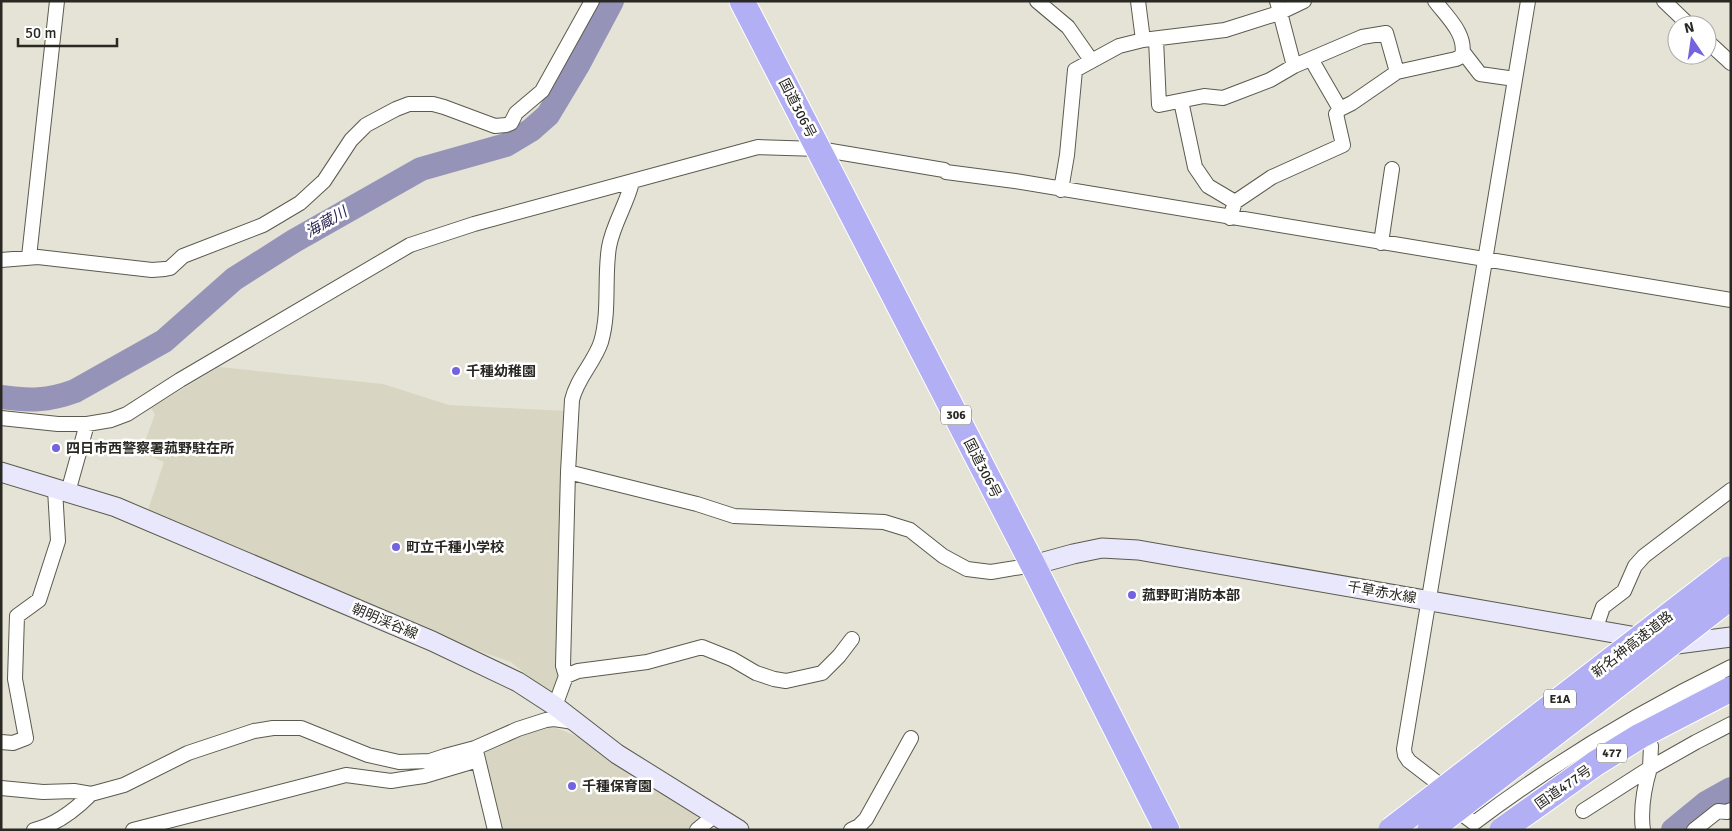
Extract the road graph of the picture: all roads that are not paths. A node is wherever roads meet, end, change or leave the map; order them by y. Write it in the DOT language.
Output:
graph roads {
  1 [pos="57,1"];
  2 [pos="592,1"];
  3 [pos="742,1"];
  4 [pos="1038,1"];
  5 [pos="1138,1"];
  6 [pos="1304,1"];
  7 [pos="1434,1"];
  8 [pos="1528,1"];
  9 [pos="1664,1"];
  10 [pos="1278,7"];
  11 [pos="1679,15"];
  12 [pos="1150,40"];
  13 [pos="1717,50"];
  14 [pos="1463,52"];
  15 [pos="1311,59"];
  16 [pos="1091,60"];
  17 [pos="1731,63"];
  18 [pos="1294,66"];
  19 [pos="1397,72"];
  20 [pos="1515,79"];
  21 [pos="1180,101"];
  22 [pos="1340,109"];
  23 [pos="819,149"];
  24 [pos="1392,169"];
  25 [pos="632,182"];
  26 [pos="1061,190"];
  27 [pos="1235,202"];
  28 [pos="1230,218"];
  29 [pos="1381,243"];
  30 [pos="29,257"];
  31 [pos="1486,259"];
  32 [pos="1,260"];
  33 [pos="1731,300"];
  34 [pos="1,418"];
  35 [pos="87,424"];
  36 [pos="1,472"];
  37 [pos="568,472"];
  38 [pos="61,490"];
  39 [pos="1731,490"];
  40 [pos="1033,565"];
  41 [pos="1730,568"];
  42 [pos="1731,597"];
  43 [pos="1429,600"];
  44 [pos="1595,630"];
  45 [pos="1731,637"];
  46 [pos="852,639"];
  47 [pos="1731,667"];
  48 [pos="566,676"];
  49 [pos="1731,689"];
  50 [pos="555,706"];
  51 [pos="1633,718"];
  52 [pos="578,723"];
  53 [pos="1731,724"];
  54 [pos="911,738"];
  55 [pos="1,742"];
  56 [pos="476,754"];
  57 [pos="1650,768"];
  58 [pos="1,788"];
  59 [pos="91,794"];
  60 [pos="1731,810"];
  61 [pos="1584,811"];
  62 [pos="715,815"];
  63 [pos="34,830"];
  64 [pos="133,830"];
  65 [pos="496,830"];
  66 [pos="698,830"];
  67 [pos="739,830"];
  68 [pos="851,830"];
  69 [pos="1167,830"];
  70 [pos="1391,830"];
  71 [pos="1430,830"];
  72 [pos="1502,830"];
  73 [pos="1643,830"];
  74 [pos="1694,830"];
  1 -- 30 [label="street"];
  2 -- 30 [label="street"];
  3 -- 23 [label="highway, 国道306号 / 306"];
  4 -- 16 [label="street"];
  5 -- 12 [label="street"];
  6 -- 10 [label="street"];
  7 -- 14 [label="street"];
  8 -- 20 [label="street"];
  9 -- 11 [label="street"];
  10 -- 12 [label="street"];
  10 -- 18 [label="street"];
  12 -- 16 [label="street"];
  12 -- 21 [label="street"];
  13 -- 17 [label="street"];
  14 -- 19 [label="street"];
  14 -- 20 [label="street"];
  15 -- 18 [label="street"];
  15 -- 19 [label="street"];
  15 -- 22 [label="street"];
  16 -- 26 [label="street"];
  18 -- 21 [label="street"];
  19 -- 22 [label="street"];
  20 -- 31 [label="street"];
  21 -- 27 [label="street"];
  22 -- 27 [label="street"];
  23 -- 25 [label="street"];
  23 -- 26 [label="street"];
  23 -- 40 [label="highway, 国道306号 / 306"];
  24 -- 29 [label="street"];
  25 -- 35 [label="street"];
  25 -- 37 [label="street"];
  26 -- 28 [label="street"];
  27 -- 28 [label="street"];
  28 -- 29 [label="street"];
  29 -- 31 [label="street"];
  30 -- 32 [label="street"];
  31 -- 33 [label="street"];
  31 -- 43 [label="street"];
  34 -- 35 [label="street"];
  35 -- 38 [label="street"];
  36 -- 38 [label="main road, 朝明渓谷線"];
  37 -- 40 [label="street"];
  37 -- 48 [label="street"];
  38 -- 50 [label="main road, 朝明渓谷線"];
  38 -- 55 [label="street"];
  39 -- 44 [label="street"];
  40 -- 43 [label="main road, 千草赤水線"];
  40 -- 69 [label="highway, 国道306号 / 306"];
  41 -- 70 [label="highway, 新名神高速道路 / E1A, bridge"];
  42 -- 71 [label="highway, 新名神高速道路 / E1A, bridge"];
  43 -- 44 [label="main road, 千草赤水線"];
  43 -- 51 [label="street"];
  44 -- 45 [label="main road, 千草赤水線"];
  46 -- 48 [label="street"];
  47 -- 51 [label="street"];
  48 -- 50 [label="street"];
  49 -- 72 [label="highway, 国道477号 / 477, bridge"];
  50 -- 52 [label="main road, 朝明渓谷線"];
  51 -- 57 [label="street"];
  52 -- 56 [label="street"];
  52 -- 62 [label="main road, 朝明渓谷線"];
  53 -- 57 [label="street"];
  54 -- 68 [label="street"];
  56 -- 59 [label="street"];
  56 -- 64 [label="street"];
  56 -- 65 [label="street"];
  57 -- 61 [label="street"];
  57 -- 73 [label="street"];
  58 -- 59 [label="street"];
  59 -- 63 [label="street"];
  60 -- 74 [label="street"];
  62 -- 66 [label="street"];
  62 -- 67 [label="main road, 朝明渓谷線"];
}
